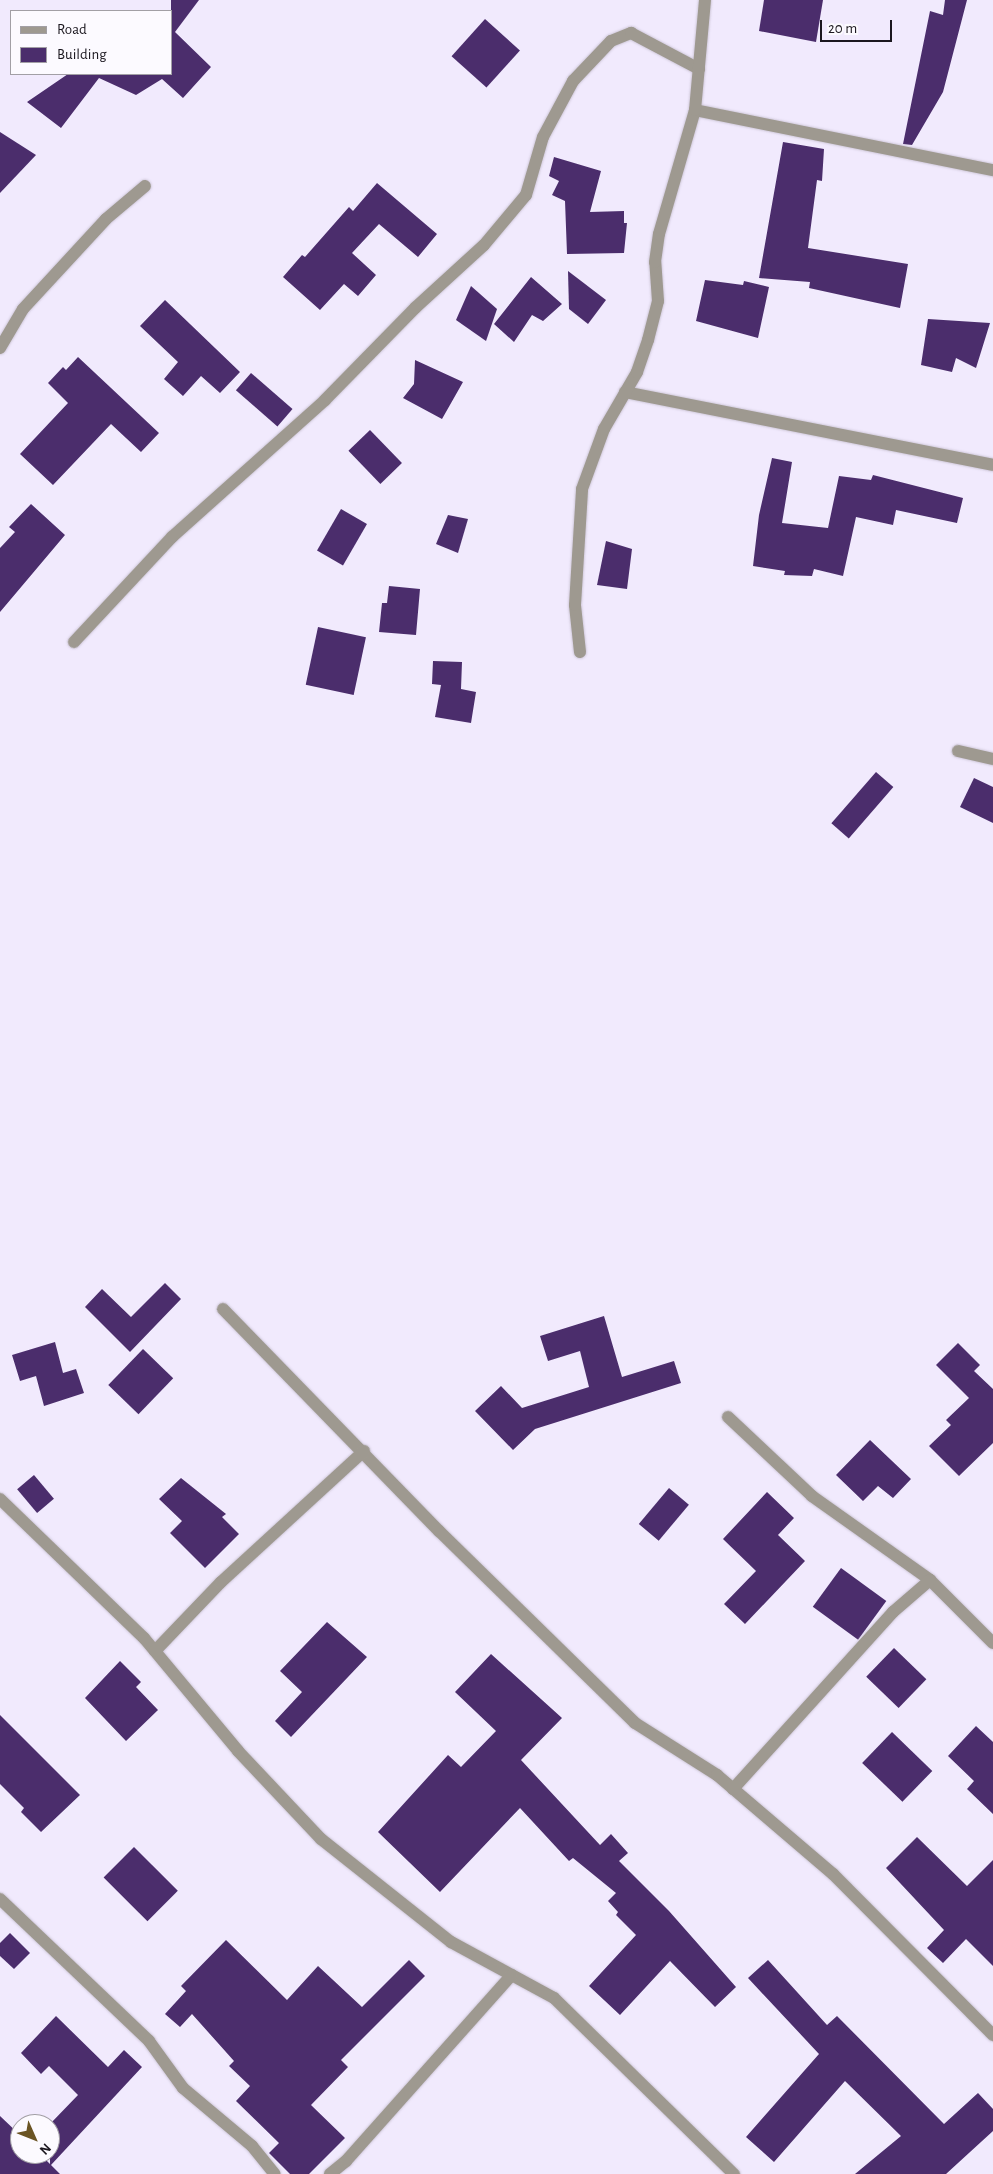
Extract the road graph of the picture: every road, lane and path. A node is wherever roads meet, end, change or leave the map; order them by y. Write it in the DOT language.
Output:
graph roads {
  1 [pos="705,0"];
  2 [pos="699,69"];
  3 [pos="695,110"];
  4 [pos="993,170"];
  5 [pos="145,186"];
  6 [pos="0,348"];
  7 [pos="624,392"];
  8 [pos="993,465"];
  9 [pos="74,642"];
  10 [pos="580,652"];
  11 [pos="958,751"];
  12 [pos="993,758"];
  13 [pos="223,1310"];
  14 [pos="728,1417"];
  15 [pos="364,1451"];
  16 [pos="0,1499"];
  17 [pos="930,1580"];
  18 [pos="993,1643"];
  19 [pos="155,1652"];
  20 [pos="733,1789"];
  21 [pos="0,1899"];
  22 [pos="512,1976"];
  23 [pos="993,2035"];
  24 [pos="275,2174"];
  25 [pos="330,2174"];
  26 [pos="734,2174"];
  1 -- 2 [label="street"];
  2 -- 3 [label="street"];
  2 -- 9 [label="street"];
  3 -- 4 [label="street"];
  3 -- 7 [label="street"];
  5 -- 6 [label="street"];
  7 -- 8 [label="street"];
  7 -- 10 [label="street"];
  11 -- 12 [label="street"];
  13 -- 15 [label="street"];
  14 -- 17 [label="street"];
  15 -- 19 [label="street"];
  15 -- 20 [label="street"];
  16 -- 19 [label="street"];
  17 -- 18 [label="street"];
  17 -- 20 [label="street"];
  19 -- 22 [label="street"];
  20 -- 23 [label="street"];
  21 -- 24 [label="street"];
  22 -- 25 [label="street"];
  22 -- 26 [label="street"];
}
